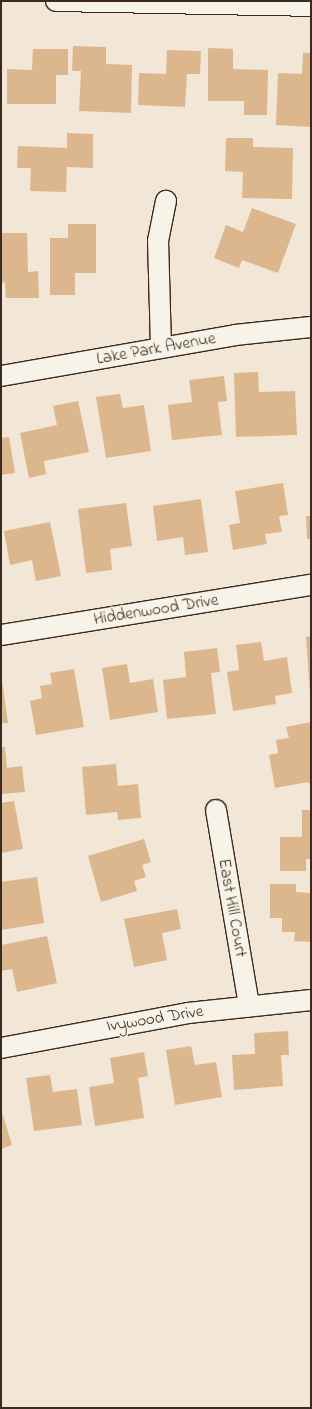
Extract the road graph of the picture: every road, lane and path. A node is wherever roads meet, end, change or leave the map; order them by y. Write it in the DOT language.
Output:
graph roads {
  1 [pos="56,1"];
  2 [pos="311,6"];
  3 [pos="166,201"];
  4 [pos="311,327"];
  5 [pos="161,347"];
  6 [pos="1,376"];
  7 [pos="311,585"];
  8 [pos="1,635"];
  9 [pos="216,810"];
  10 [pos="311,1000"];
  11 [pos="249,1006"];
  12 [pos="1,1048"];
  1 -- 2 [label="street"];
  3 -- 5 [label="street"];
  4 -- 5 [label="street, Lake Park Avenue"];
  5 -- 6 [label="street, Lake Park Avenue"];
  7 -- 8 [label="street, Hiddenwood Drive"];
  9 -- 11 [label="street, East Hill Court"];
  10 -- 11 [label="street, Ivywood Drive"];
  11 -- 12 [label="street, Ivywood Drive"];
}
